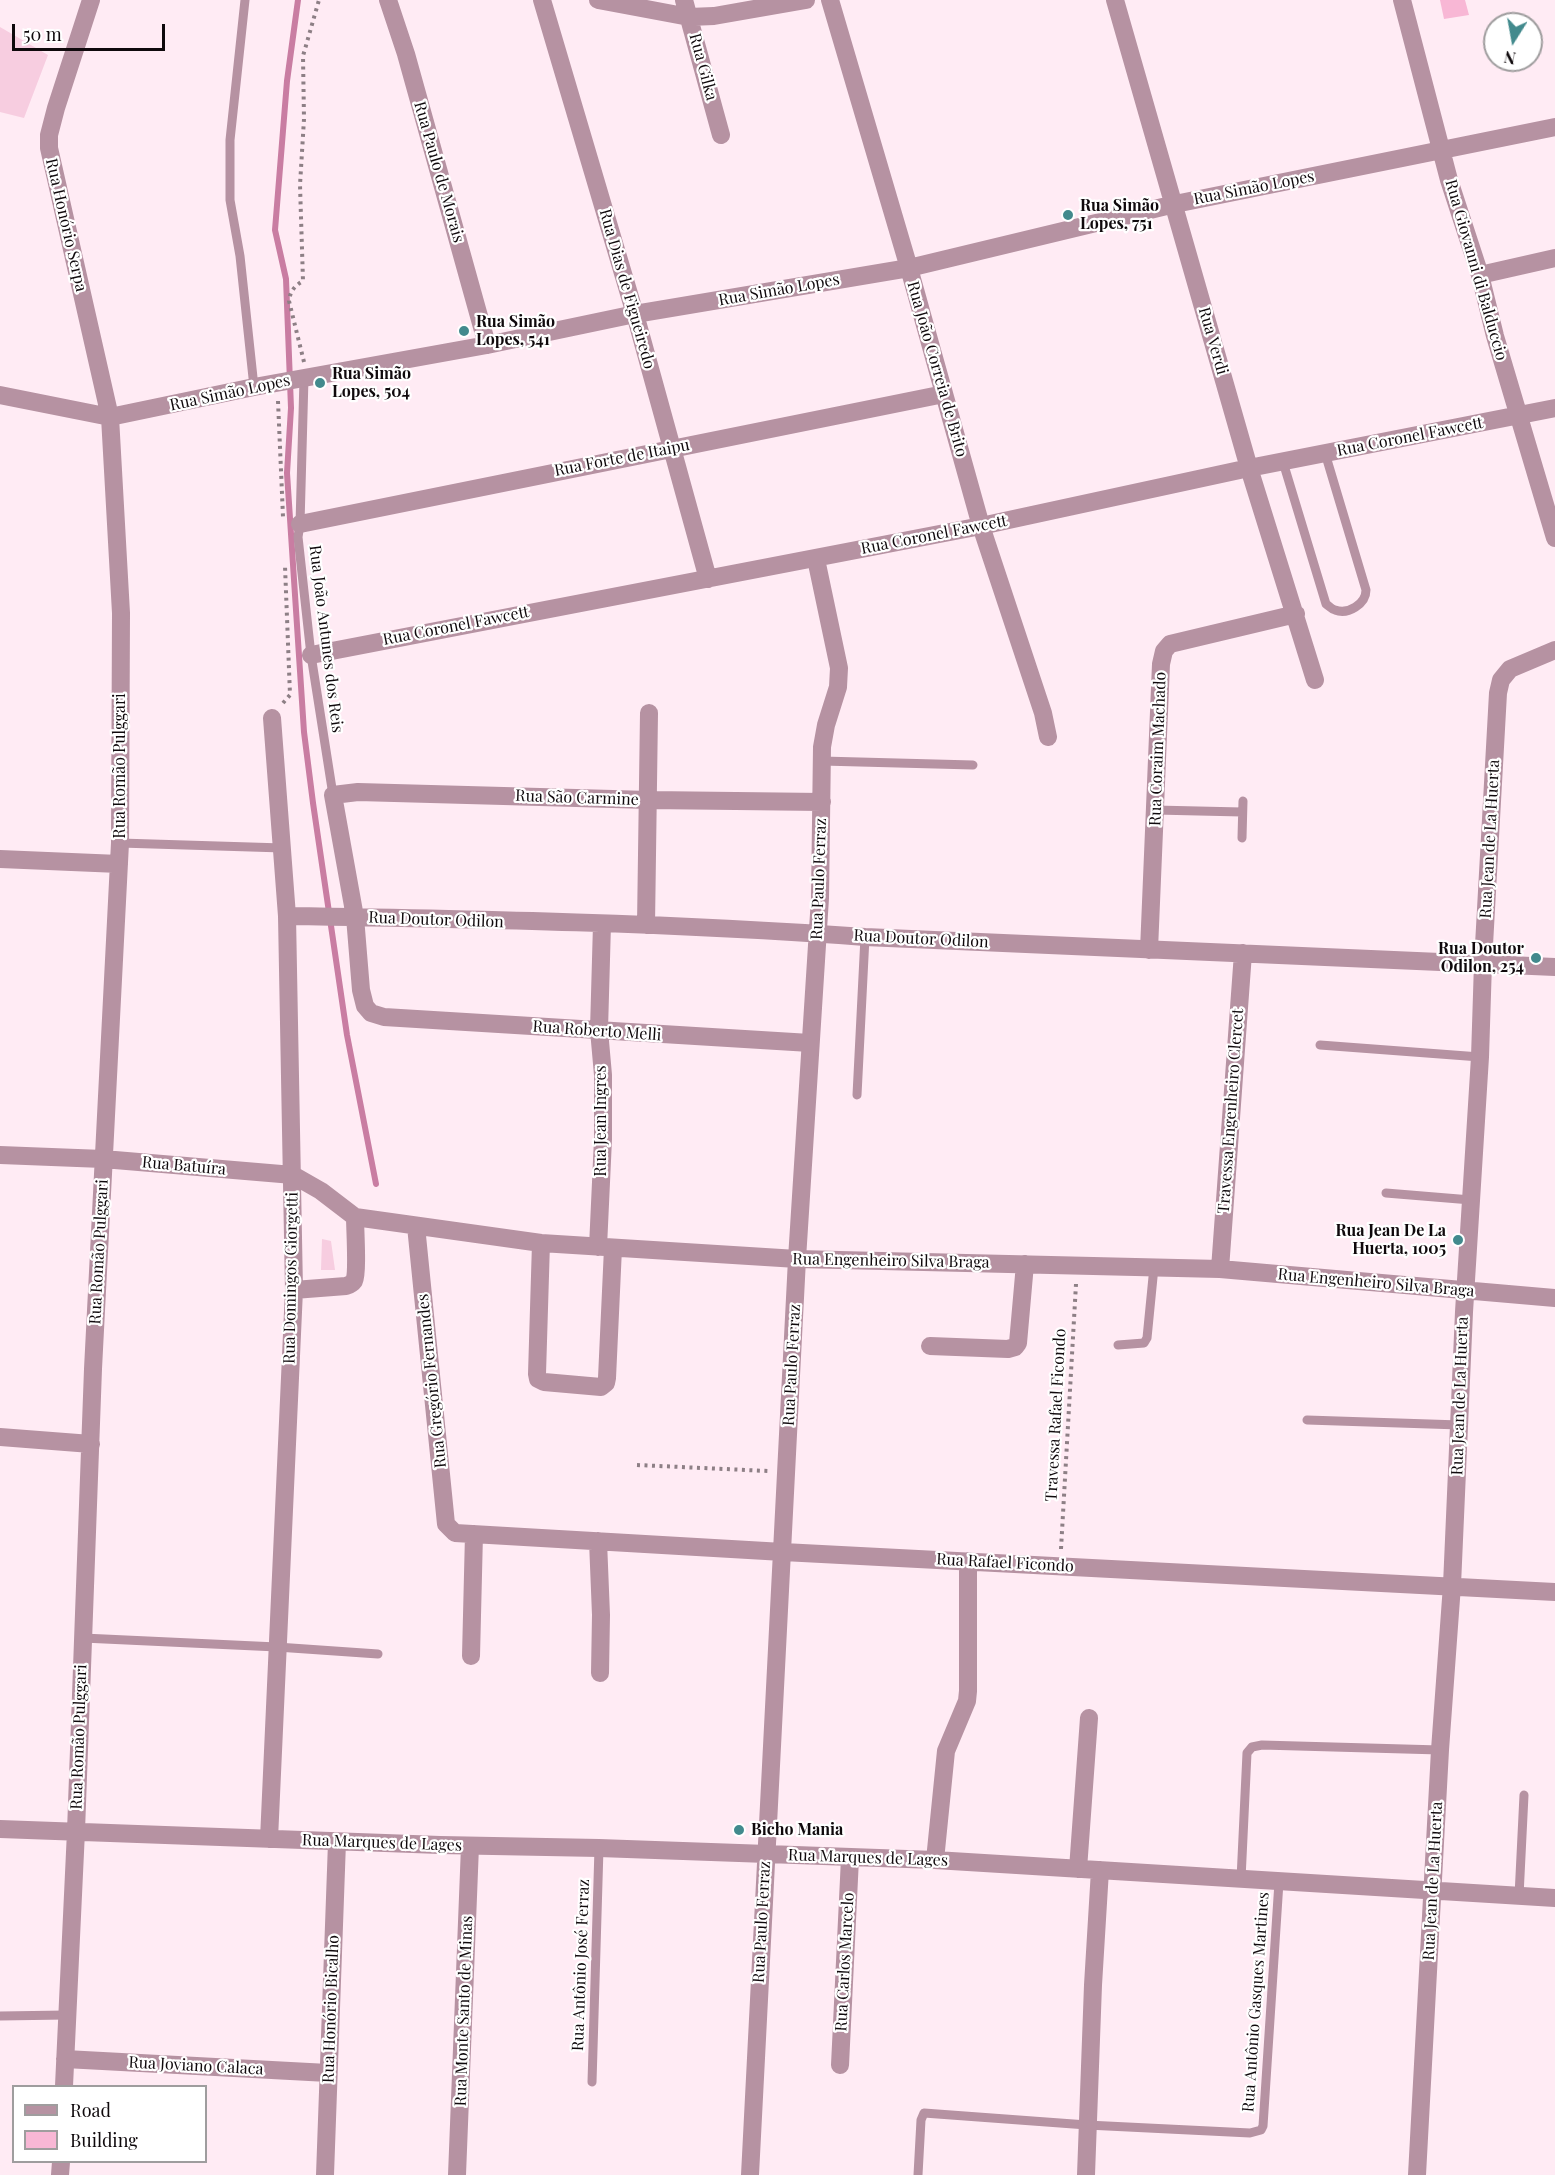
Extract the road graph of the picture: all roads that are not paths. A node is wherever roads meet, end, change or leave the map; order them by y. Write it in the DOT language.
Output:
graph roads {
  1 [pos="91,0"];
  2 [pos="245,0"];
  3 [pos="388,0"];
  4 [pos="542,0"];
  5 [pos="598,0"];
  6 [pos="806,0"];
  7 [pos="830,0"];
  8 [pos="1115,0"];
  9 [pos="1402,0"];
  10 [pos="687,8"];
  11 [pos="1555,127"];
  12 [pos="721,135"];
  13 [pos="1441,150"];
  14 [pos="1175,204"];
  15 [pos="1555,258"];
  16 [pos="909,268"];
  17 [pos="1480,275"];
  18 [pos="635,315"];
  19 [pos="487,345"];
  20 [pos="305,377"];
  21 [pos="254,387"];
  22 [pos="944,394"];
  23 [pos="0,395"];
  24 [pos="1555,408"];
  25 [pos="1519,416"];
  26 [pos="110,417"];
  27 [pos="672,448"];
  28 [pos="1325,453"];
  29 [pos="1283,462"];
  30 [pos="1249,468"];
  31 [pos="300,524"];
  32 [pos="981,526"];
  33 [pos="1555,538"];
  34 [pos="816,559"];
  35 [pos="708,579"];
  36 [pos="1296,614"];
  37 [pos="1555,650"];
  38 [pos="311,655"];
  39 [pos="1315,680"];
  40 [pos="650,713"];
  41 [pos="273,718"];
  42 [pos="1048,737"];
  43 [pos="822,760"];
  44 [pos="973,765"];
  45 [pos="333,795"];
  46 [pos="649,800"];
  47 [pos="1243,801"];
  48 [pos="822,802"];
  49 [pos="1155,810"];
  50 [pos="1242,812"];
  51 [pos="1242,838"];
  52 [pos="120,843"];
  53 [pos="283,848"];
  54 [pos="0,860"];
  55 [pos="119,864"];
  56 [pos="287,916"];
  57 [pos="349,917"];
  58 [pos="602,924"];
  59 [pos="646,925"];
  60 [pos="817,933"];
  61 [pos="865,937"];
  62 [pos="1149,950"];
  63 [pos="1243,954"];
  64 [pos="1483,963"];
  65 [pos="1555,967"];
  66 [pos="599,1030"];
  67 [pos="810,1043"];
  68 [pos="1320,1045"];
  69 [pos="1480,1057"];
  70 [pos="857,1095"];
  71 [pos="0,1155"];
  72 [pos="103,1159"];
  73 [pos="292,1175"];
  74 [pos="1386,1193"];
  75 [pos="1471,1200"];
  76 [pos="355,1217"];
  77 [pos="416,1226"];
  78 [pos="541,1243"];
  79 [pos="606,1247"];
  80 [pos="798,1259"];
  81 [pos="1025,1264"];
  82 [pos="1154,1267"];
  83 [pos="1220,1269"];
  84 [pos="294,1290"];
  85 [pos="1466,1290"];
  86 [pos="1555,1298"];
  87 [pos="1118,1345"];
  88 [pos="930,1346"];
  89 [pos="1307,1420"];
  90 [pos="1460,1425"];
  91 [pos="0,1437"];
  92 [pos="91,1444"];
  93 [pos="465,1533"];
  94 [pos="598,1541"];
  95 [pos="783,1552"];
  96 [pos="968,1561"];
  97 [pos="1452,1585"];
  98 [pos="1555,1592"];
  99 [pos="83,1638"];
  100 [pos="277,1647"];
  101 [pos="378,1654"];
  102 [pos="471,1656"];
  103 [pos="600,1673"];
  104 [pos="1089,1718"];
  105 [pos="1440,1750"];
  106 [pos="1524,1796"];
  107 [pos="0,1829"];
  108 [pos="76,1831"];
  109 [pos="269,1839"];
  110 [pos="338,1842"];
  111 [pos="470,1846"];
  112 [pos="599,1848"];
  113 [pos="765,1854"];
  114 [pos="850,1858"];
  115 [pos="935,1860"];
  116 [pos="1078,1869"];
  117 [pos="1100,1870"];
  118 [pos="1240,1879"];
  119 [pos="1279,1882"];
  120 [pos="1432,1892"];
  121 [pos="1519,1896"];
  122 [pos="1555,1899"];
  123 [pos="66,2014"];
  124 [pos="0,2016"];
  125 [pos="65,2059"];
  126 [pos="840,2066"];
  127 [pos="328,2073"];
  128 [pos="592,2082"];
  129 [pos="64,2085"];
  130 [pos="1087,2125"];
  131 [pos="325,2175"];
  132 [pos="457,2175"];
  133 [pos="750,2175"];
  134 [pos="918,2175"];
  135 [pos="1086,2175"];
  136 [pos="1417,2175"];
  1 -- 26 [label="street, Rua Honório Serpa"];
  2 -- 21 [label="lane"];
  3 -- 19 [label="street, Rua Paulo de Morais"];
  4 -- 18 [label="street, Rua Dias de Figueiredo"];
  5 -- 10 [label="street"];
  6 -- 10 [label="street"];
  7 -- 16 [label="street, Rua João Correia de Brito"];
  8 -- 14 [label="street, Rua Verdi"];
  9 -- 13 [label="street, Rua Giovanni di Balduccio"];
  10 -- 12 [label="street, Rua Gilka"];
  11 -- 13 [label="street, Rua Simão Lopes"];
  13 -- 14 [label="street, Rua Simão Lopes"];
  13 -- 17 [label="street, Rua Giovanni di Balduccio"];
  14 -- 16 [label="street, Rua Simão Lopes"];
  14 -- 30 [label="street, Rua Verdi"];
  15 -- 17 [label="street"];
  16 -- 18 [label="street, Rua Simão Lopes"];
  16 -- 22 [label="street, Rua João Correia de Brito"];
  17 -- 25 [label="street, Rua Giovanni di Balduccio"];
  18 -- 19 [label="street, Rua Simão Lopes"];
  18 -- 27 [label="street, Rua Dias de Figueiredo"];
  19 -- 20 [label="street, Rua Simão Lopes"];
  20 -- 21 [label="street, Rua Simão Lopes"];
  20 -- 31 [label="lane, Rua João Antunes dos Reis"];
  21 -- 26 [label="street, Rua Simão Lopes"];
  22 -- 27 [label="street, Rua Forte de Itaipu"];
  22 -- 32 [label="street, Rua João Correia de Brito"];
  23 -- 26 [label="street, Rua Simão Lopes"];
  24 -- 25 [label="street, Rua Coronel Fawcett"];
  25 -- 28 [label="street, Rua Coronel Fawcett"];
  25 -- 33 [label="street, Rua Giovanni di Balduccio"];
  26 -- 52 [label="street, Rua Romão Pulggari"];
  27 -- 31 [label="street, Rua Forte de Itaipu"];
  27 -- 35 [label="street, Rua Dias de Figueiredo"];
  28 -- 29 [label="street, Rua Coronel Fawcett"];
  28 -- 29 [label="lane"];
  29 -- 30 [label="street, Rua Coronel Fawcett"];
  30 -- 32 [label="street, Rua Coronel Fawcett"];
  30 -- 36 [label="street, Rua Verdi"];
  31 -- 38 [label="lane, Rua João Antunes dos Reis"];
  32 -- 34 [label="street, Rua Coronel Fawcett"];
  32 -- 42 [label="street, Rua João Correia de Brito"];
  34 -- 35 [label="street, Rua Coronel Fawcett"];
  34 -- 43 [label="street, Rua Paulo Ferraz"];
  35 -- 38 [label="street, Rua Coronel Fawcett"];
  36 -- 39 [label="street, Rua Verdi"];
  36 -- 49 [label="street, Rua Coraim Machado"];
  37 -- 64 [label="street, Rua Jean de La Huerta"];
  38 -- 45 [label="lane, Rua João Antunes dos Reis"];
  40 -- 46 [label="street"];
  41 -- 53 [label="street, Rua Domingos Giorgetti"];
  43 -- 44 [label="lane"];
  43 -- 48 [label="street, Rua Paulo Ferraz"];
  45 -- 46 [label="street, Rua São Carmine"];
  45 -- 57 [label="street"];
  46 -- 48 [label="street, Rua São Carmine"];
  46 -- 59 [label="street"];
  47 -- 50 [label="lane"];
  48 -- 60 [label="street, Rua Paulo Ferraz"];
  49 -- 50 [label="lane"];
  49 -- 62 [label="street, Rua Coraim Machado"];
  50 -- 51 [label="lane"];
  52 -- 53 [label="lane"];
  52 -- 55 [label="street, Rua Romão Pulggari"];
  53 -- 56 [label="street, Rua Domingos Giorgetti"];
  54 -- 55 [label="street"];
  55 -- 72 [label="street, Rua Romão Pulggari"];
  56 -- 57 [label="street, Rua Doutor Odilon"];
  56 -- 73 [label="street, Rua Domingos Giorgetti"];
  57 -- 58 [label="street, Rua Doutor Odilon"];
  57 -- 66 [label="street, Rua Roberto Melli"];
  58 -- 59 [label="street, Rua Doutor Odilon"];
  58 -- 66 [label="street, Rua Jean Ingres"];
  59 -- 60 [label="street, Rua Doutor Odilon"];
  60 -- 61 [label="street, Rua Doutor Odilon"];
  60 -- 67 [label="street, Rua Paulo Ferraz"];
  61 -- 62 [label="street, Rua Doutor Odilon"];
  61 -- 70 [label="lane"];
  62 -- 63 [label="street, Rua Doutor Odilon"];
  63 -- 64 [label="street, Rua Doutor Odilon"];
  63 -- 83 [label="street, Travessa Engenheiro Clercet"];
  64 -- 65 [label="street, Rua Doutor Odilon"];
  64 -- 69 [label="street, Rua Jean de La Huerta"];
  66 -- 67 [label="street, Rua Roberto Melli"];
  66 -- 79 [label="street, Rua Jean Ingres"];
  67 -- 80 [label="street, Rua Paulo Ferraz"];
  68 -- 69 [label="lane"];
  69 -- 75 [label="street, Rua Jean de La Huerta"];
  71 -- 72 [label="street, Rua Batuíra"];
  72 -- 73 [label="street, Rua Batuíra"];
  72 -- 92 [label="street, Rua Romão Pulggari"];
  73 -- 76 [label="street, Rua Batuíra"];
  73 -- 84 [label="street, Rua Domingos Giorgetti"];
  74 -- 75 [label="lane"];
  75 -- 85 [label="street, Rua Jean de La Huerta"];
  76 -- 77 [label="street, Rua Engenheiro Silva Braga"];
  76 -- 84 [label="street"];
  77 -- 78 [label="street, Rua Engenheiro Silva Braga"];
  77 -- 93 [label="street, Rua Gregório Fernandes"];
  78 -- 79 [label="street, Rua Engenheiro Silva Braga"];
  78 -- 79 [label="street, Rua Jean Ingres"];
  79 -- 80 [label="street, Rua Engenheiro Silva Braga"];
  80 -- 81 [label="street, Rua Engenheiro Silva Braga"];
  80 -- 95 [label="street, Rua Paulo Ferraz"];
  81 -- 82 [label="street, Rua Engenheiro Silva Braga"];
  81 -- 88 [label="street"];
  82 -- 83 [label="street, Rua Engenheiro Silva Braga"];
  82 -- 87 [label="lane"];
  83 -- 85 [label="street, Rua Engenheiro Silva Braga"];
  84 -- 100 [label="street, Rua Domingos Giorgetti"];
  85 -- 86 [label="street, Rua Engenheiro Silva Braga"];
  85 -- 90 [label="street, Rua Jean de La Huerta"];
  89 -- 90 [label="lane"];
  90 -- 97 [label="street, Rua Jean de La Huerta"];
  91 -- 92 [label="street"];
  92 -- 99 [label="street, Rua Romão Pulggari"];
  93 -- 94 [label="street, Rua Rafael Ficondo"];
  93 -- 102 [label="street"];
  94 -- 95 [label="street, Rua Rafael Ficondo"];
  94 -- 103 [label="street"];
  95 -- 96 [label="street, Rua Rafael Ficondo"];
  95 -- 113 [label="street, Rua Paulo Ferraz"];
  96 -- 97 [label="street, Rua Rafael Ficondo"];
  96 -- 115 [label="street"];
  97 -- 98 [label="street, Rua Rafael Ficondo"];
  97 -- 105 [label="street, Rua Jean de La Huerta"];
  99 -- 100 [label="lane"];
  99 -- 108 [label="street, Rua Romão Pulggari"];
  100 -- 101 [label="lane"];
  100 -- 109 [label="street, Rua Domingos Giorgetti"];
  104 -- 116 [label="street"];
  105 -- 118 [label="lane"];
  105 -- 120 [label="street, Rua Jean de La Huerta"];
  106 -- 121 [label="lane"];
  107 -- 108 [label="street, Rua Marques de Lages"];
  108 -- 109 [label="street, Rua Marques de Lages"];
  108 -- 123 [label="street, Rua Romão Pulggari"];
  109 -- 110 [label="street, Rua Marques de Lages"];
  110 -- 111 [label="street, Rua Marques de Lages"];
  110 -- 127 [label="street, Rua Honório Bicalho"];
  111 -- 112 [label="street, Rua Marques de Lages"];
  111 -- 132 [label="street, Rua Monte Santo de Minas"];
  112 -- 113 [label="street, Rua Marques de Lages"];
  112 -- 128 [label="lane, Rua Antônio José Ferraz"];
  113 -- 114 [label="street, Rua Marques de Lages"];
  113 -- 133 [label="street, Rua Paulo Ferraz"];
  114 -- 115 [label="street, Rua Marques de Lages"];
  114 -- 126 [label="street, Rua Carlos Marcelo"];
  115 -- 116 [label="street, Rua Marques de Lages"];
  116 -- 117 [label="street, Rua Marques de Lages"];
  117 -- 118 [label="street, Rua Marques de Lages"];
  117 -- 130 [label="street"];
  118 -- 119 [label="street, Rua Marques de Lages"];
  119 -- 120 [label="street, Rua Marques de Lages"];
  119 -- 130 [label="lane, Rua Antônio Gasques Martines"];
  120 -- 121 [label="street, Rua Marques de Lages"];
  120 -- 136 [label="street, Rua Jean de La Huerta"];
  121 -- 122 [label="street, Rua Marques de Lages"];
  123 -- 124 [label="lane"];
  123 -- 125 [label="street, Rua Romão Pulggari"];
  125 -- 127 [label="street, Rua Joviano Calaca"];
  125 -- 129 [label="street, Rua Romão Pulggari"];
  127 -- 131 [label="street, Rua Honório Bicalho"];
  130 -- 134 [label="lane"];
  130 -- 135 [label="street"];
}
